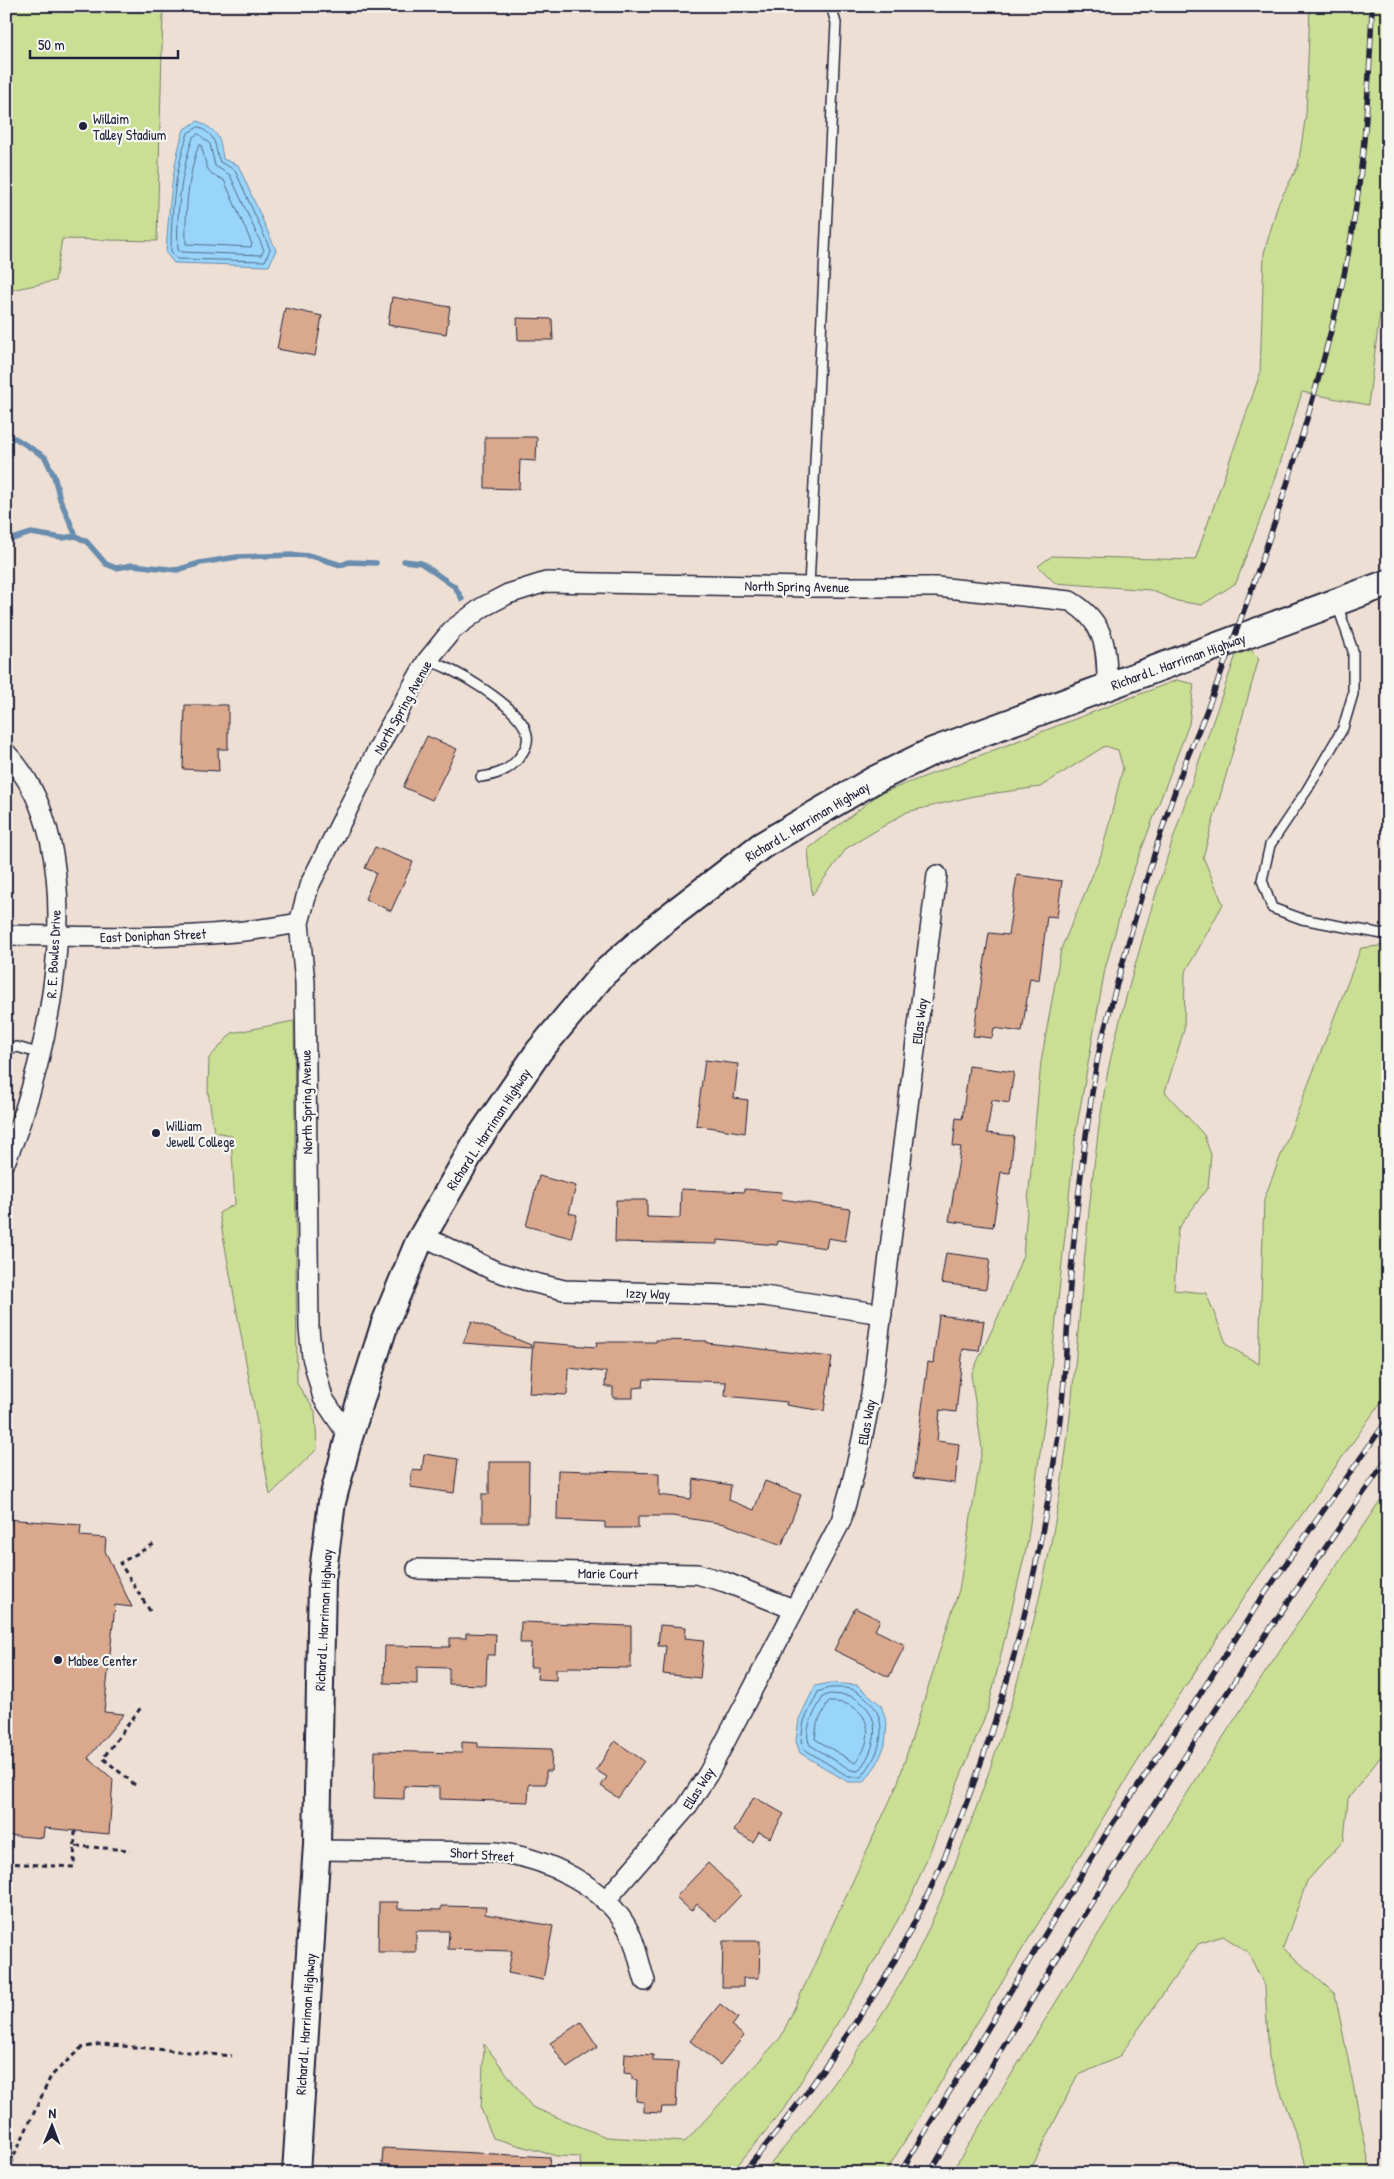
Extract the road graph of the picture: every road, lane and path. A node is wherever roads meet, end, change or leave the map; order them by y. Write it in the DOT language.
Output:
graph roads {
  1 [pos="831,6"];
  2 [pos="1388,582"];
  3 [pos="809,587"];
  4 [pos="1336,602"];
  5 [pos="427,661"];
  6 [pos="1108,687"];
  7 [pos="6,753"];
  8 [pos="481,777"];
  9 [pos="937,875"];
  10 [pos="299,923"];
  11 [pos="6,935"];
  12 [pos="1388,935"];
  13 [pos="57,936"];
  14 [pos="6,1049"];
  15 [pos="42,1054"];
  16 [pos="6,1160"];
  17 [pos="423,1236"];
  18 [pos="882,1314"];
  19 [pos="349,1437"];
  20 [pos="156,1543"];
  21 [pos="417,1569"];
  22 [pos="793,1609"];
  23 [pos="150,1611"];
  24 [pos="142,1706"];
  25 [pos="136,1785"];
  26 [pos="75,1831"];
  27 [pos="76,1846"];
  28 [pos="130,1850"];
  29 [pos="316,1850"];
  30 [pos="6,1863"];
  31 [pos="605,1901"];
  32 [pos="645,1981"];
  33 [pos="232,2056"];
  34 [pos="9,2173"];
  35 [pos="296,2173"];
  1 -- 3 [label="lane"];
  2 -- 4 [label="main road, Richard L. Harriman Highway"];
  3 -- 5 [label="street, North Spring Avenue"];
  3 -- 6 [label="street, North Spring Avenue"];
  4 -- 6 [label="main road, Richard L. Harriman Highway"];
  4 -- 12 [label="lane"];
  5 -- 8 [label="lane"];
  5 -- 10 [label="street, North Spring Avenue"];
  6 -- 17 [label="main road, Richard L. Harriman Highway"];
  7 -- 13 [label="street, R. E. Bowles Drive"];
  9 -- 18 [label="street, Ellas Way"];
  10 -- 13 [label="street, East Doniphan Street"];
  10 -- 19 [label="street, North Spring Avenue"];
  11 -- 13 [label="street, East Doniphan Street"];
  13 -- 15 [label="street, R. E. Bowles Drive"];
  14 -- 15 [label="lane"];
  15 -- 16 [label="street, R. E. Bowles Drive"];
  17 -- 18 [label="street, Izzy Way"];
  17 -- 19 [label="main road, Richard L. Harriman Highway"];
  18 -- 22 [label="street, Ellas Way"];
  19 -- 29 [label="main road, Richard L. Harriman Highway"];
  20 -- 23 [label="path"];
  21 -- 22 [label="street, Marie Court"];
  22 -- 31 [label="street, Ellas Way"];
  24 -- 25 [label="path"];
  26 -- 27 [label="path"];
  27 -- 28 [label="path"];
  27 -- 30 [label="path"];
  29 -- 31 [label="street, Short Street"];
  29 -- 35 [label="main road, Richard L. Harriman Highway"];
  31 -- 32 [label="street, Short Street"];
  33 -- 34 [label="path"];
}
